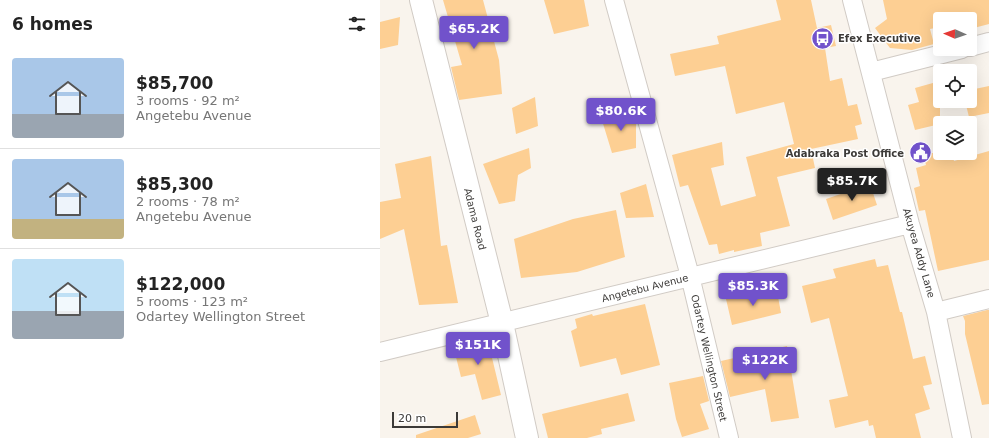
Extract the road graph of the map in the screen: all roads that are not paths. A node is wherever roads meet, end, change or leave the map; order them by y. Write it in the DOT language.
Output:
graph roads {
  1 [pos="421,0"];
  2 [pos="614,0"];
  3 [pos="852,0"];
  4 [pos="989,42"];
  5 [pos="977,45"];
  6 [pos="934,56"];
  7 [pos="871,72"];
  8 [pos="910,224"];
  9 [pos="690,276"];
  10 [pos="989,299"];
  11 [pos="936,312"];
  12 [pos="502,323"];
  13 [pos="380,352"];
  14 [pos="527,438"];
  15 [pos="729,438"];
  16 [pos="962,438"];
  1 -- 12 [label="street, Adama Road"];
  2 -- 9 [label="street, Odartey Wellington Street"];
  3 -- 7 [label="street, Akuyea Addy Lane"];
  4 -- 5 [label="street"];
  6 -- 7 [label="street"];
  7 -- 8 [label="street, Akuyea Addy Lane"];
  8 -- 9 [label="street, Angetebu Avenue"];
  8 -- 11 [label="street, Akuyea Addy Lane"];
  9 -- 12 [label="street, Angetebu Avenue"];
  9 -- 15 [label="street, Odartey Wellington Street"];
  10 -- 11 [label="street"];
  11 -- 16 [label="street, Akuyea Addy Lane"];
  12 -- 13 [label="street, Angetebu Avenue"];
  12 -- 14 [label="street, Adama Road"];
}
